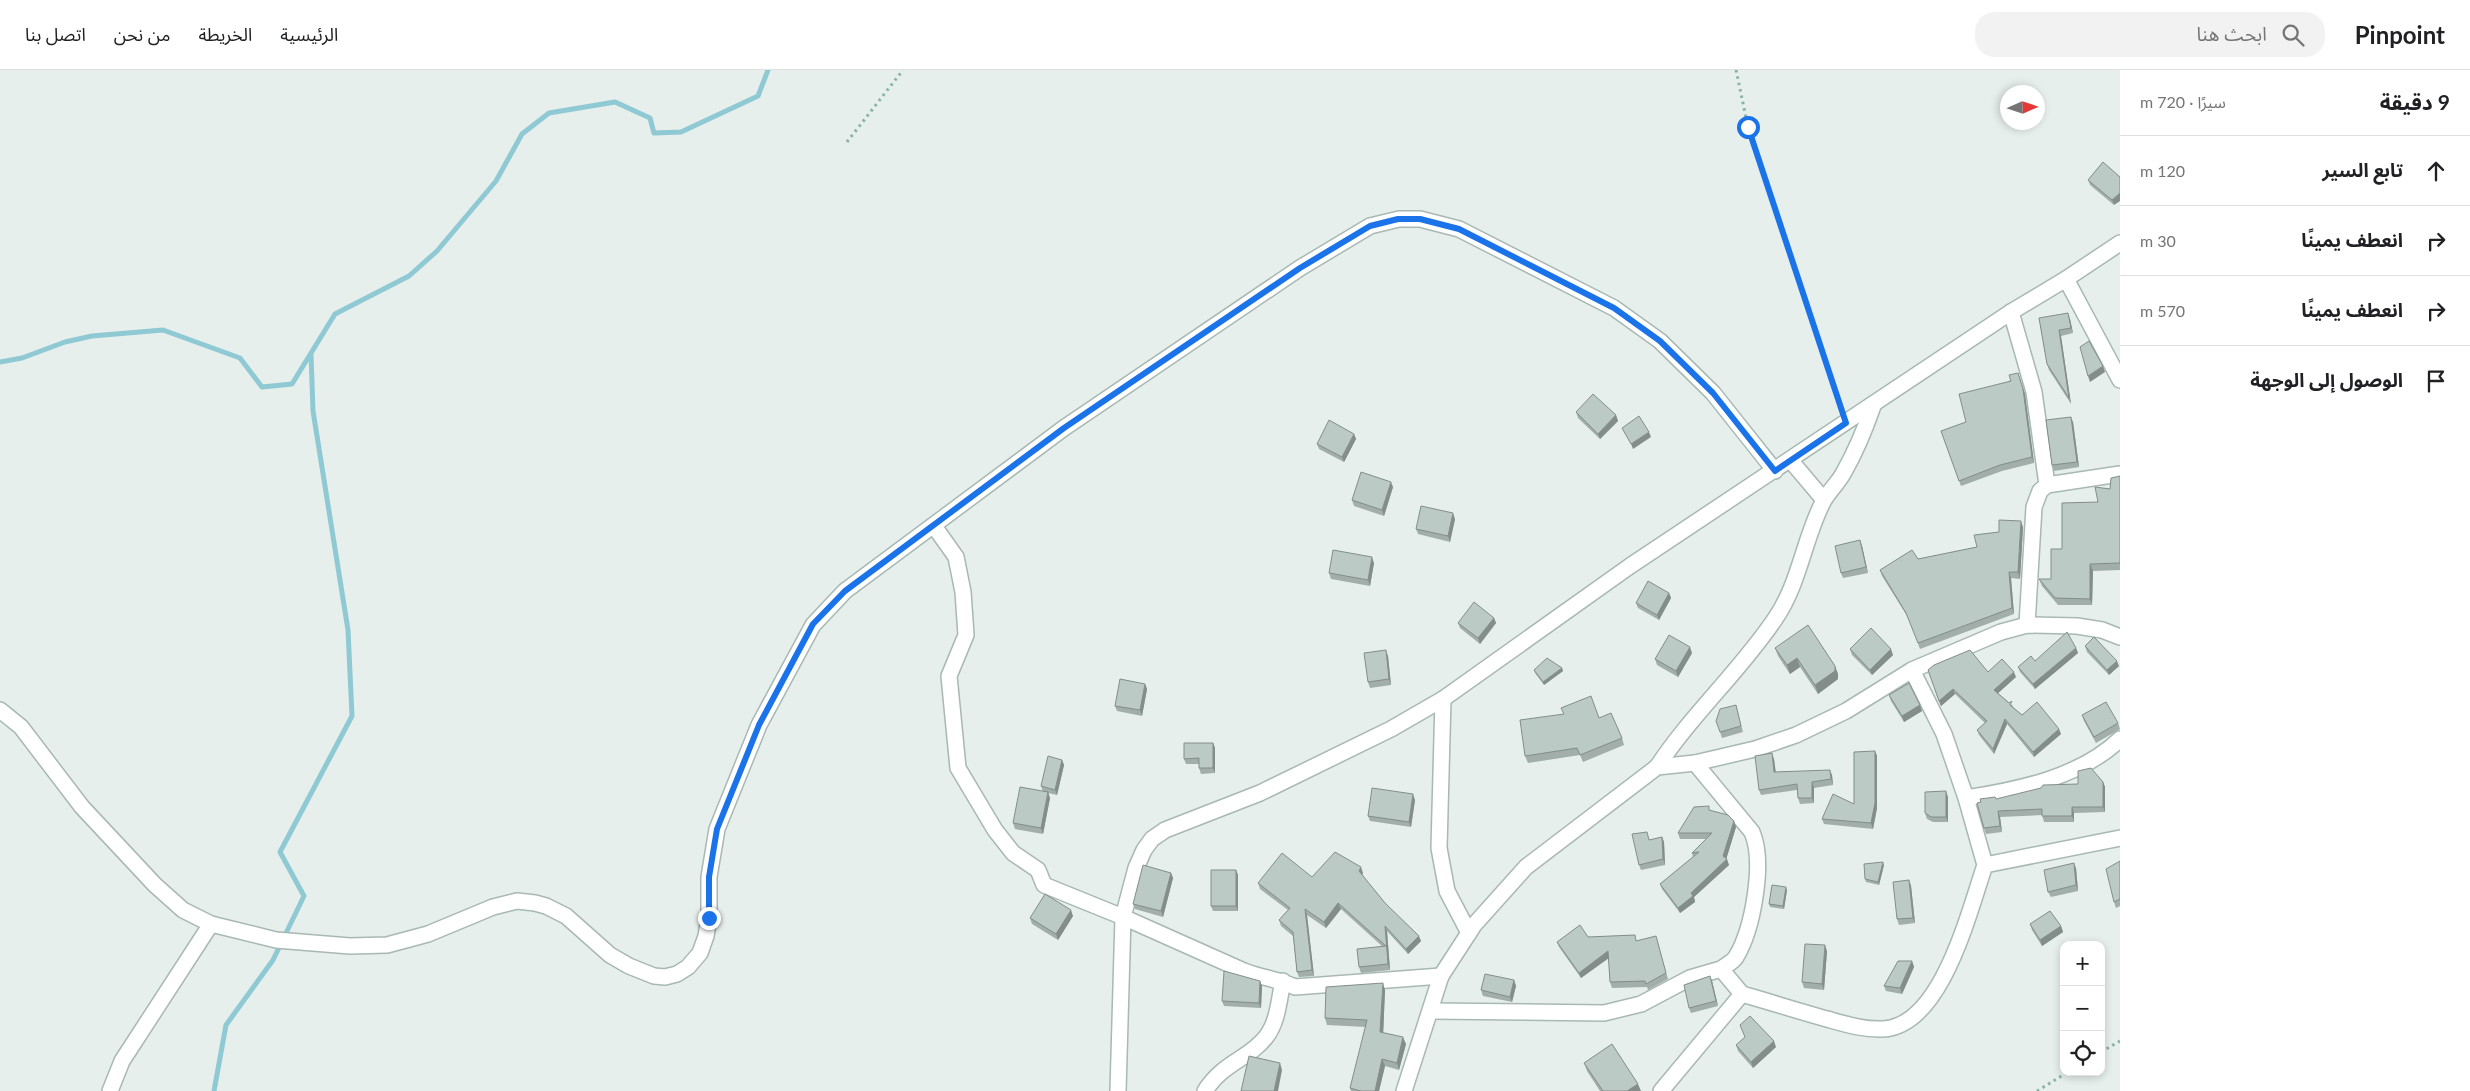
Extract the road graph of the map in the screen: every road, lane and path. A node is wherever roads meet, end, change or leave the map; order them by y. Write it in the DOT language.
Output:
graph roads {
  1 [pos="903,70"];
  2 [pos="1736,70"];
  3 [pos="846,142"];
  4 [pos="2120,243"];
  5 [pos="2066,279"];
  6 [pos="2011,312"];
  7 [pos="2120,380"];
  8 [pos="1873,406"];
  9 [pos="1846,423"];
  10 [pos="1791,460"];
  11 [pos="1775,471"];
  12 [pos="2120,474"];
  13 [pos="2047,485"];
  14 [pos="1824,500"];
  15 [pos="934,526"];
  16 [pos="2026,625"];
  17 [pos="2120,637"];
  18 [pos="1912,670"];
  19 [pos="1443,699"];
  20 [pos="0,710"];
  21 [pos="2120,739"];
  22 [pos="1695,763"];
  23 [pos="1657,767"];
  24 [pos="1966,798"];
  25 [pos="2120,838"];
  26 [pos="1985,865"];
  27 [pos="1123,917"];
  28 [pos="211,924"];
  29 [pos="1469,933"];
  30 [pos="1721,969"];
  31 [pos="1441,976"];
  32 [pos="1283,981"];
  33 [pos="1742,994"];
  34 [pos="1431,1011"];
  35 [pos="2120,1041"];
  36 [pos="2105,1050"];
  37 [pos="2061,1076"];
  38 [pos="110,1091"];
  39 [pos="1118,1091"];
  40 [pos="1205,1091"];
  41 [pos="1404,1091"];
  42 [pos="1661,1091"];
  43 [pos="2037,1091"];
  1 -- 3 [label="path"];
  2 -- 9 [label="path"];
  4 -- 5 [label="street"];
  5 -- 6 [label="street"];
  5 -- 7 [label="street"];
  6 -- 8 [label="street"];
  6 -- 13 [label="street"];
  8 -- 9 [label="street"];
  8 -- 14 [label="street"];
  9 -- 10 [label="street"];
  10 -- 11 [label="street"];
  10 -- 14 [label="street"];
  11 -- 15 [label="street"];
  11 -- 19 [label="street"];
  12 -- 13 [label="street"];
  13 -- 16 [label="street"];
  14 -- 23 [label="street"];
  15 -- 27 [label="street"];
  15 -- 28 [label="street"];
  16 -- 17 [label="street"];
  16 -- 18 [label="street"];
  18 -- 22 [label="street"];
  18 -- 24 [label="street"];
  19 -- 27 [label="street"];
  19 -- 29 [label="street"];
  20 -- 28 [label="street"];
  21 -- 24 [label="street"];
  22 -- 23 [label="street"];
  22 -- 30 [label="street"];
  23 -- 29 [label="street"];
  24 -- 26 [label="street"];
  25 -- 26 [label="street"];
  26 -- 33 [label="street"];
  27 -- 32 [label="street"];
  27 -- 39 [label="street"];
  28 -- 38 [label="street"];
  29 -- 31 [label="street"];
  30 -- 33 [label="street"];
  30 -- 34 [label="street"];
  31 -- 32 [label="street"];
  31 -- 34 [label="street"];
  32 -- 40 [label="street"];
  33 -- 42 [label="street"];
  34 -- 41 [label="street"];
  35 -- 36 [label="path"];
  37 -- 43 [label="path"];
}
